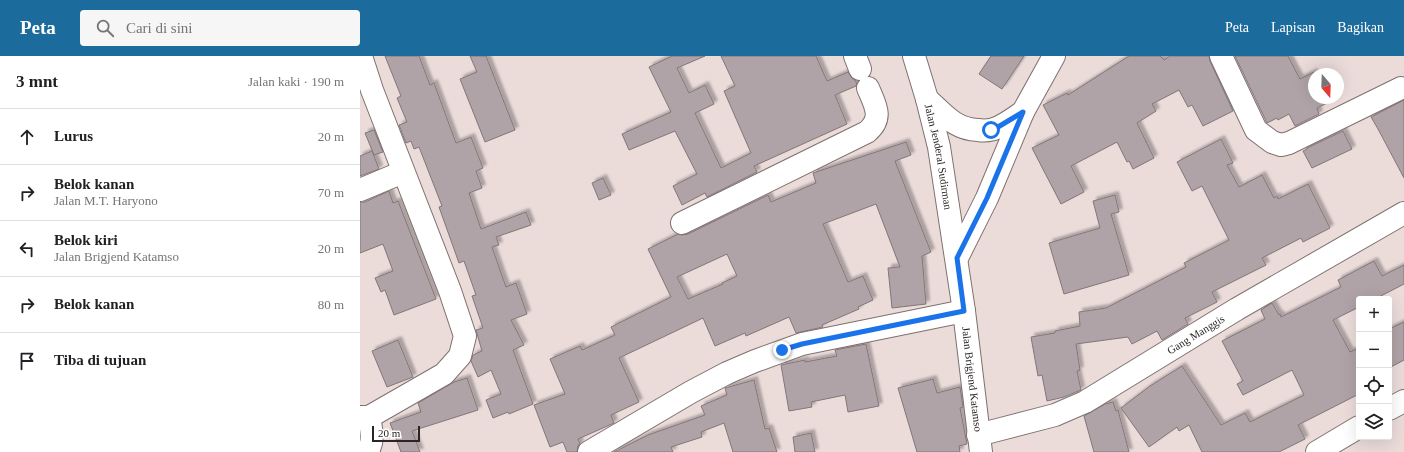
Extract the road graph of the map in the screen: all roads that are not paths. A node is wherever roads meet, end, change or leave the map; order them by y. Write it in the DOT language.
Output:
graph roads {
  1 [pos="362,56"];
  2 [pos="914,56"];
  3 [pos="1054,56"];
  4 [pos="1221,56"];
  5 [pos="861,71"];
  6 [pos="1401,88"];
  7 [pos="928,99"];
  8 [pos="1023,112"];
  9 [pos="403,172"];
  10 [pos="360,190"];
  11 [pos="1404,213"];
  12 [pos="682,223"];
  13 [pos="957,258"];
  14 [pos="964,311"];
  15 [pos="1404,401"];
  16 [pos="1392,407"];
  17 [pos="365,417"];
  18 [pos="1356,429"];
  19 [pos="979,444"];
  20 [pos="367,452"];
  21 [pos="589,452"];
  22 [pos="1317,452"];
  1 -- 9 [label="street"];
  2 -- 7 [label="street, Jalan Jenderal Sudirman"];
  3 -- 8 [label="street"];
  4 -- 6 [label="street"];
  5 -- 12 [label="street"];
  7 -- 8 [label="street"];
  7 -- 13 [label="street, Jalan Jenderal Sudirman"];
  8 -- 13 [label="street"];
  9 -- 10 [label="street"];
  9 -- 17 [label="street"];
  11 -- 19 [label="street, Gang Manggis"];
  13 -- 14 [label="street, Jalan Brigjend Katamso"];
  14 -- 19 [label="street, Jalan Brigjend Katamso"];
  14 -- 21 [label="street"];
  15 -- 16 [label="street"];
  17 -- 20 [label="street"];
  18 -- 22 [label="street"];
}
